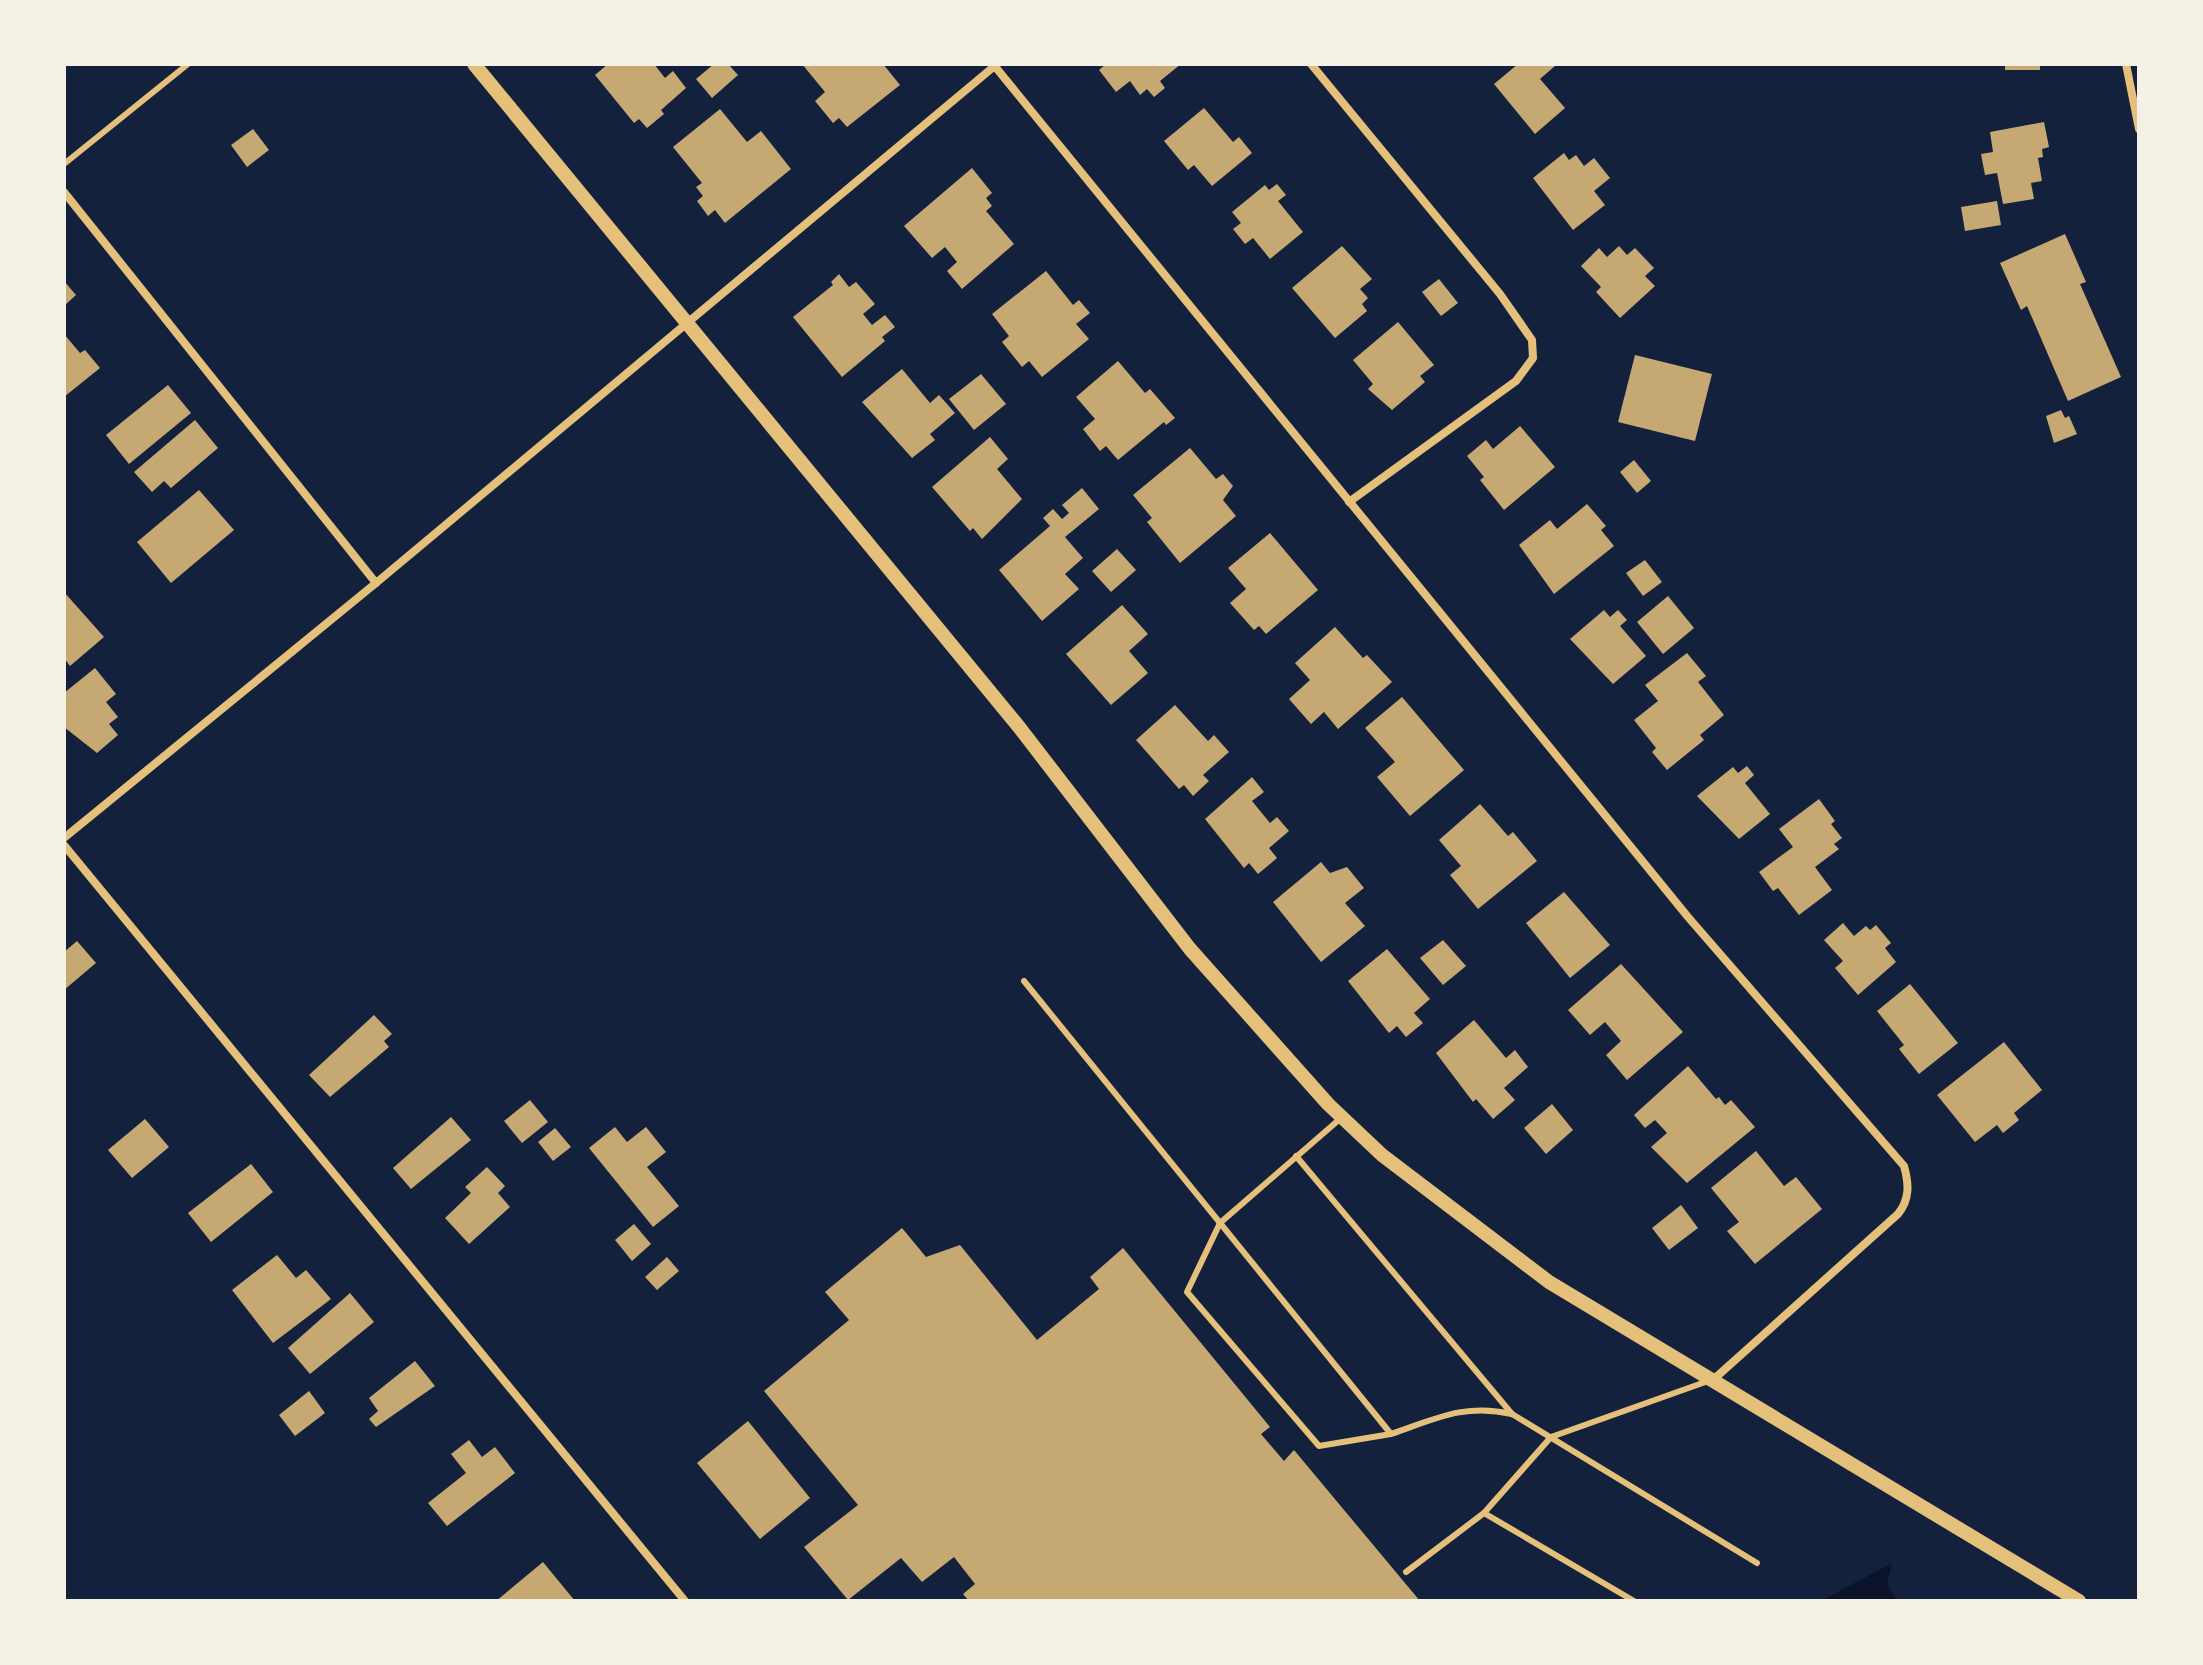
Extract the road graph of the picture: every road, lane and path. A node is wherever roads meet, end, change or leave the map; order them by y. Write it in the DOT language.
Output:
graph roads {
  1 [pos="188,64"];
  2 [pos="474,64"];
  3 [pos="1311,64"];
  4 [pos="2126,64"];
  5 [pos="995,65"];
  6 [pos="2139,129"];
  7 [pos="64,164"];
  8 [pos="64,192"];
  9 [pos="687,324"];
  10 [pos="1349,502"];
  11 [pos="376,583"];
  12 [pos="64,838"];
  13 [pos="64,845"];
  14 [pos="1024,981"];
  15 [pos="1341,1117"];
  16 [pos="1296,1156"];
  17 [pos="1220,1223"];
  18 [pos="1714,1379"];
  19 [pos="1512,1414"];
  20 [pos="1391,1434"];
  21 [pos="1551,1437"];
  22 [pos="1484,1513"];
  23 [pos="1757,1563"];
  24 [pos="1406,1572"];
  25 [pos="685,1601"];
  26 [pos="1634,1601"];
  27 [pos="2079,1601"];
  1 -- 7 [label="lane"];
  2 -- 9 [label="street"];
  3 -- 10 [label="street"];
  4 -- 6 [label="street"];
  5 -- 9 [label="street"];
  5 -- 10 [label="street"];
  8 -- 11 [label="street"];
  9 -- 11 [label="street"];
  9 -- 15 [label="street"];
  10 -- 18 [label="street"];
  11 -- 12 [label="street"];
  13 -- 25 [label="street"];
  14 -- 17 [label="lane"];
  15 -- 16 [label="lane"];
  15 -- 18 [label="street"];
  16 -- 17 [label="lane"];
  16 -- 19 [label="lane"];
  17 -- 20 [label="lane"];
  17 -- 20 [label="lane"];
  18 -- 21 [label="lane"];
  18 -- 27 [label="street"];
  19 -- 20 [label="lane"];
  19 -- 21 [label="lane"];
  21 -- 22 [label="lane"];
  21 -- 23 [label="lane"];
  22 -- 24 [label="lane"];
  22 -- 26 [label="lane"];
}
